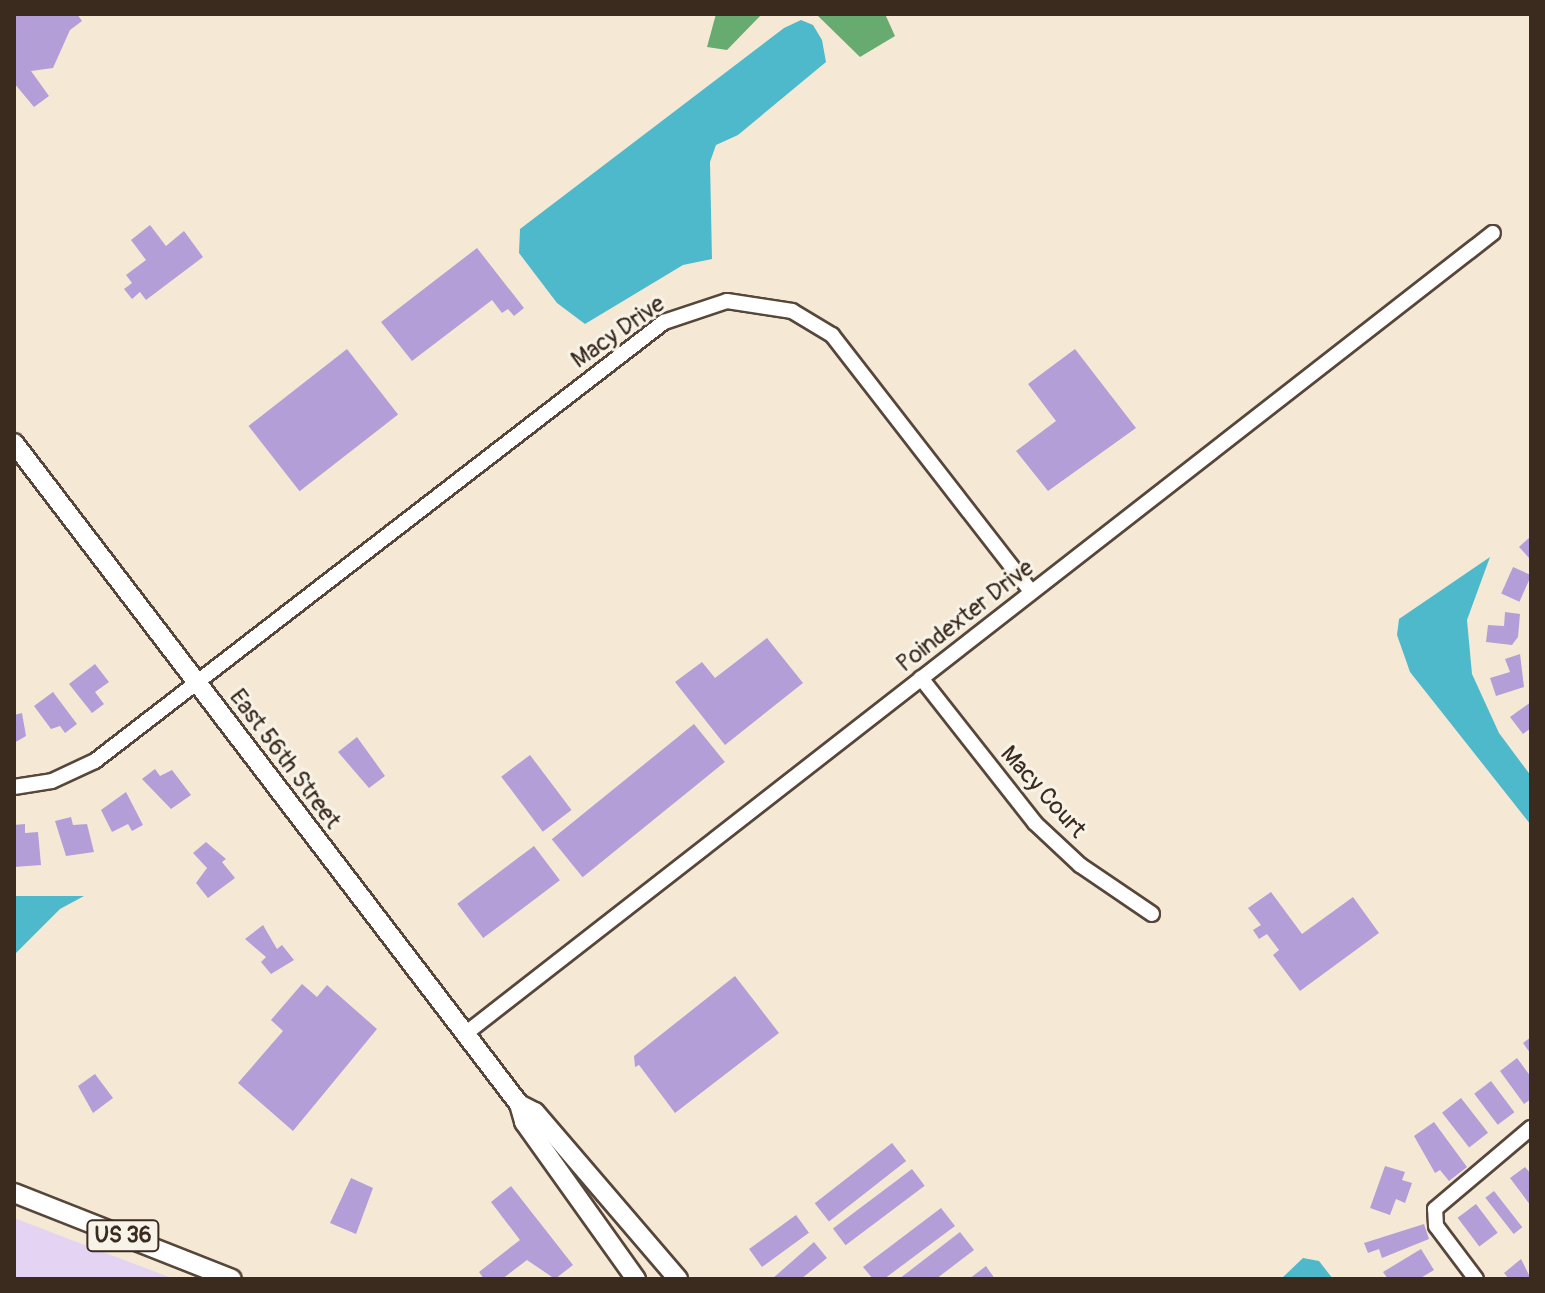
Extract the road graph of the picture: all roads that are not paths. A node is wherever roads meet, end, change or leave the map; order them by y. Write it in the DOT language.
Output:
graph roads {
  1 [pos="1493,233"];
  2 [pos="14,443"];
  3 [pos="1031,592"];
  4 [pos="921,678"];
  5 [pos="198,684"];
  6 [pos="14,787"];
  7 [pos="1152,914"];
  8 [pos="465,1034"];
  9 [pos="519,1104"];
  10 [pos="1531,1128"];
  11 [pos="14,1193"];
  12 [pos="232,1279"];
  13 [pos="636,1279"];
  14 [pos="678,1279"];
  15 [pos="1476,1279"];
  1 -- 3 [label="street, Poindexter Drive"];
  2 -- 5 [label="main road, East 56th Street"];
  3 -- 4 [label="street, Poindexter Drive"];
  3 -- 5 [label="street, Macy Drive"];
  4 -- 7 [label="street, Macy Court"];
  4 -- 8 [label="street, Poindexter Drive"];
  5 -- 6 [label="street, Macy Drive"];
  5 -- 8 [label="main road, East 56th Street"];
  8 -- 9 [label="main road, East 56th Street"];
  9 -- 13 [label="main road, East 56th Street"];
  9 -- 14 [label="main road, East 56th Street"];
  10 -- 15 [label="street"];
  11 -- 12 [label="main road, US 36"];
}
